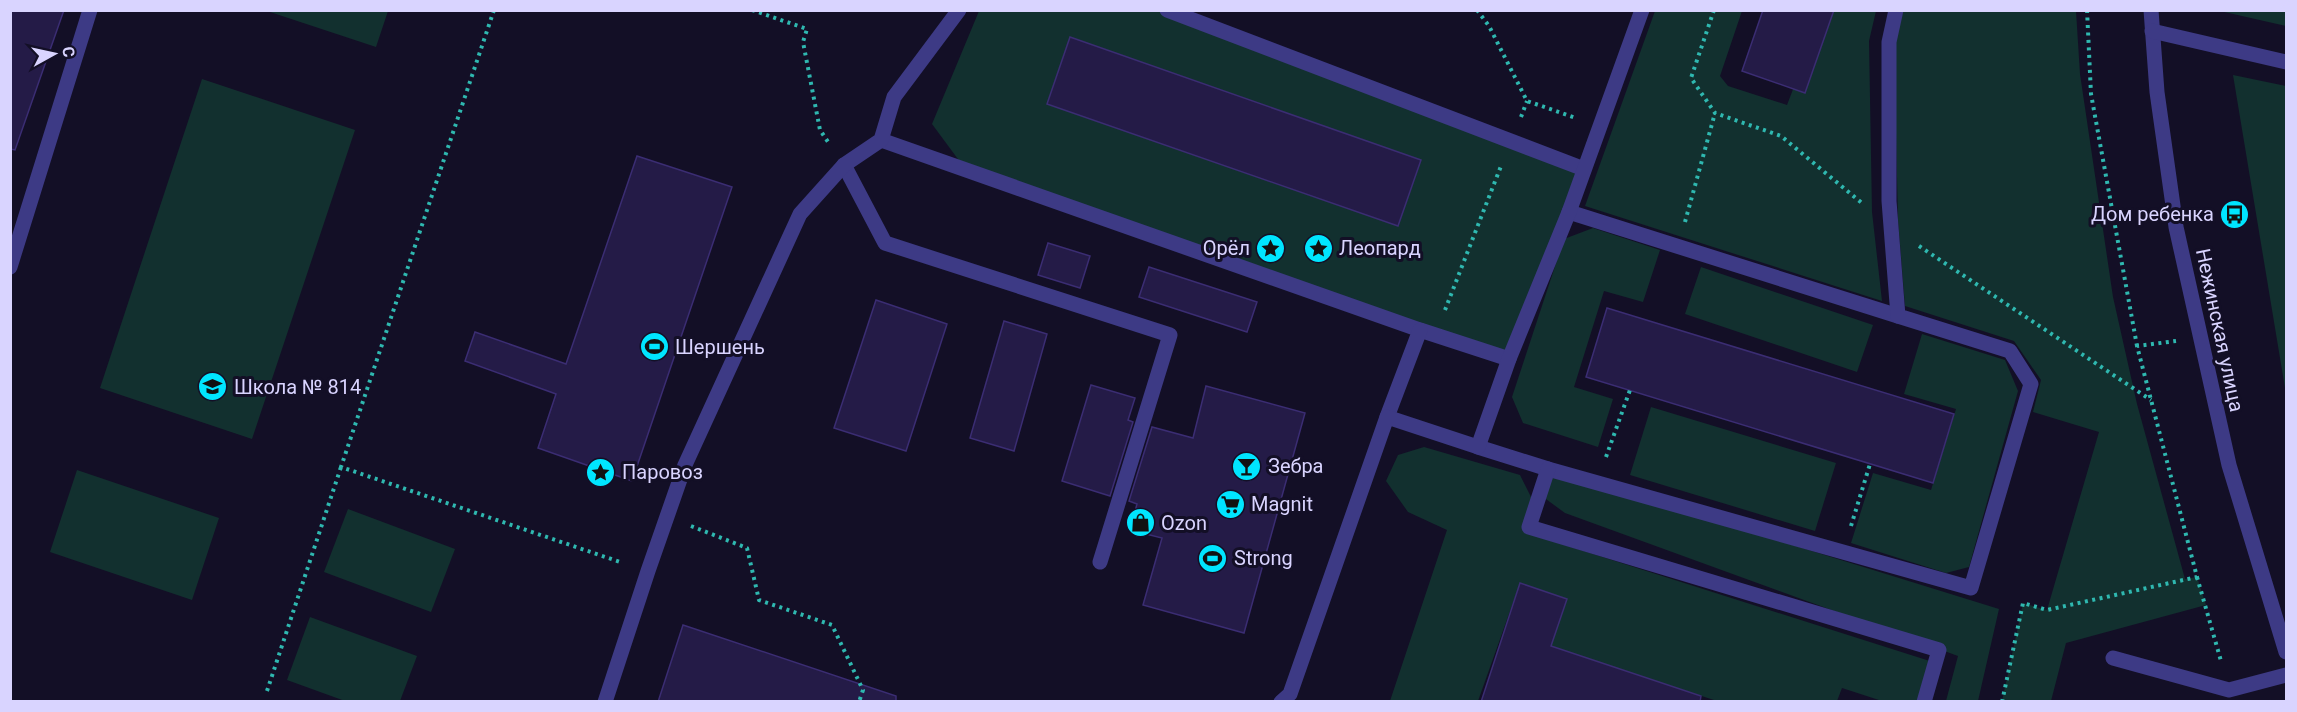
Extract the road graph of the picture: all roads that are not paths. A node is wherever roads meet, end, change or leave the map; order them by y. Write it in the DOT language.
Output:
graph roads {
  1 [pos="90,10"];
  2 [pos="959,10"];
  3 [pos="1167,10"];
  4 [pos="1642,10"];
  5 [pos="1896,10"];
  6 [pos="2151,10"];
  7 [pos="2152,31"];
  8 [pos="2286,62"];
  9 [pos="881,140"];
  10 [pos="844,165"];
  11 [pos="1584,169"];
  12 [pos="1569,212"];
  13 [pos="10,267"];
  14 [pos="1898,316"];
  15 [pos="1428,333"];
  16 [pos="1509,359"];
  17 [pos="1388,417"];
  18 [pos="1478,447"];
  19 [pos="1548,469"];
  20 [pos="1100,562"];
  21 [pos="2286,652"];
  22 [pos="2113,658"];
  23 [pos="2286,675"];
  24 [pos="2228,696"];
  25 [pos="605,702"];
  26 [pos="1281,702"];
  27 [pos="1924,702"];
  1 -- 13 [label="street"];
  2 -- 9 [label="street"];
  3 -- 11 [label="street"];
  4 -- 11 [label="street"];
  5 -- 14 [label="street"];
  6 -- 7 [label="street, Нежинская улица"];
  7 -- 8 [label="street"];
  7 -- 21 [label="street, Нежинская улица"];
  9 -- 10 [label="street"];
  9 -- 15 [label="street"];
  10 -- 20 [label="street"];
  10 -- 25 [label="street"];
  11 -- 12 [label="street"];
  12 -- 14 [label="street"];
  12 -- 16 [label="street"];
  14 -- 19 [label="street"];
  15 -- 16 [label="street"];
  15 -- 17 [label="street"];
  16 -- 18 [label="street"];
  17 -- 18 [label="street"];
  17 -- 26 [label="street"];
  18 -- 19 [label="street"];
  19 -- 27 [label="street"];
  22 -- 24 [label="street"];
  23 -- 24 [label="street"];
}
